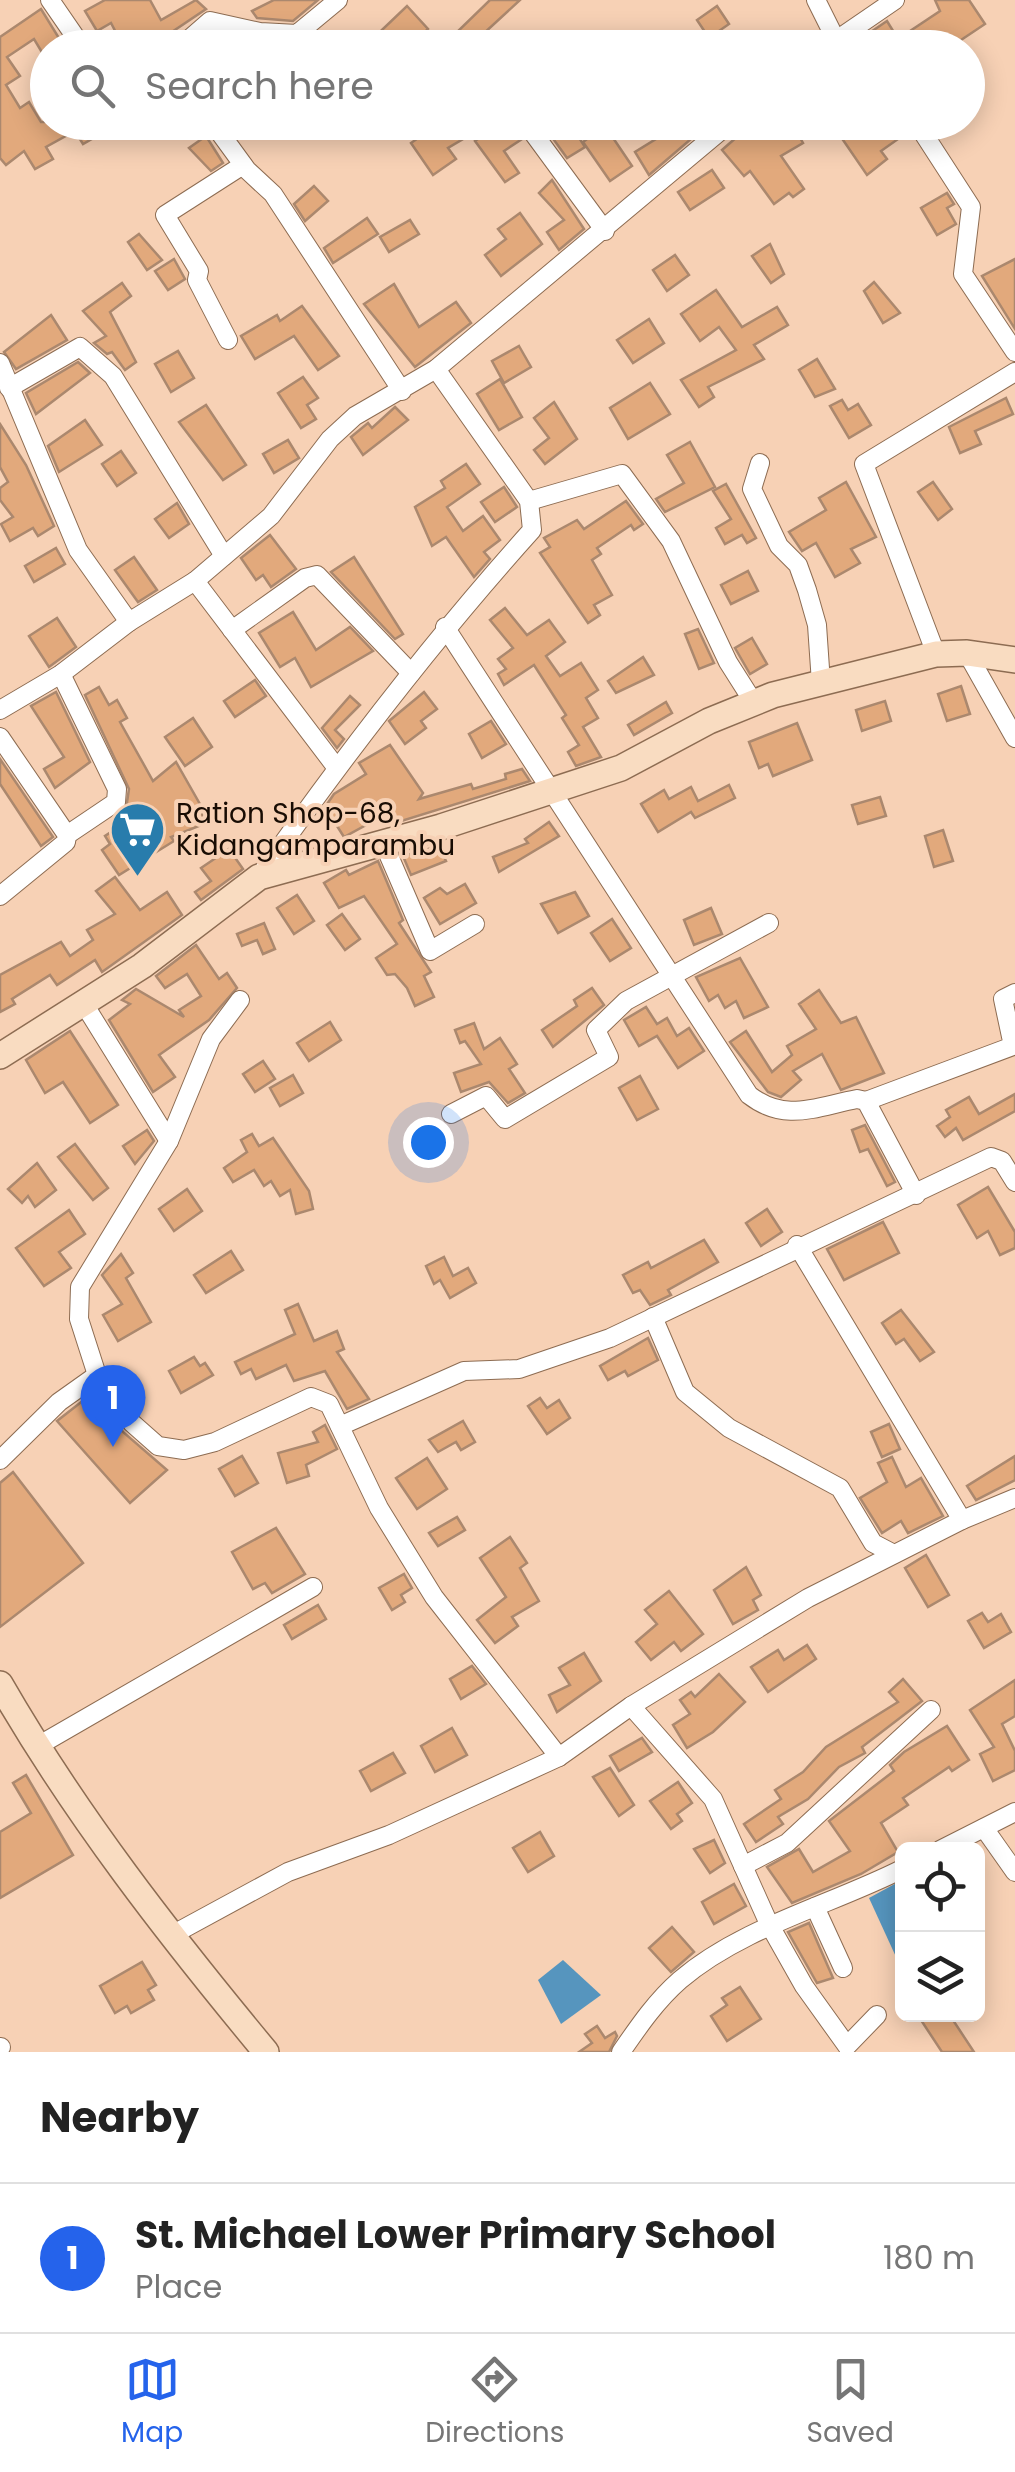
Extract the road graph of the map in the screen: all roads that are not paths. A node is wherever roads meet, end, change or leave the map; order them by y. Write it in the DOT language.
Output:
graph roads {
  1 [pos="50,0"];
  2 [pos="338,0"];
  3 [pos="816,0"];
  4 [pos="895,0"];
  5 [pos="71,30"];
  6 [pos="199,30"];
  7 [pos="252,30"];
  8 [pos="302,30"];
  9 [pos="828,30"];
  10 [pos="853,30"];
  11 [pos="225,140"];
  12 [pos="537,140"];
  13 [pos="709,140"];
  14 [pos="928,140"];
  15 [pos="242,165"];
  16 [pos="604,231"];
  17 [pos="228,340"];
  18 [pos="1015,352"];
  19 [pos="0,363"];
  20 [pos="436,368"];
  21 [pos="1015,372"];
  22 [pos="10,388"];
  23 [pos="402,391"];
  24 [pos="760,463"];
  25 [pos="529,500"];
  26 [pos="224,556"];
  27 [pos="195,582"];
  28 [pos="128,622"];
  29 [pos="446,627"];
  30 [pos="232,630"];
  31 [pos="967,652"];
  32 [pos="936,654"];
  33 [pos="1015,660"];
  34 [pos="411,673"];
  35 [pos="62,674"];
  36 [pos="820,683"];
  37 [pos="754,702"];
  38 [pos="0,710"];
  39 [pos="0,738"];
  40 [pos="1015,738"];
  41 [pos="336,767"];
  42 [pos="551,791"];
  43 [pos="67,835"];
  44 [pos="384,842"];
  45 [pos="259,877"];
  46 [pos="0,896"];
  47 [pos="769,923"];
  48 [pos="475,924"];
  49 [pos="670,975"];
  50 [pos="1015,994"];
  51 [pos="240,1000"];
  52 [pos="84,1004"];
  53 [pos="0,1056"];
  54 [pos="866,1101"];
  55 [pos="452,1114"];
  56 [pos="169,1141"];
  57 [pos="1015,1182"];
  58 [pos="916,1194"];
  59 [pos="797,1246"];
  60 [pos="654,1316"];
  61 [pos="97,1375"];
  62 [pos="340,1426"];
  63 [pos="0,1460"];
  64 [pos="1015,1498"];
  65 [pos="962,1520"];
  66 [pos="894,1554"];
  67 [pos="313,1587"];
  68 [pos="0,1684"];
  69 [pos="631,1706"];
  70 [pos="931,1710"];
  71 [pos="36,1747"];
  72 [pos="559,1757"];
  73 [pos="1015,1812"];
  74 [pos="984,1828"];
  75 [pos="956,1842"];
  76 [pos="743,1866"];
  77 [pos="895,1871"];
  78 [pos="1015,1872"];
  79 [pos="816,1906"];
  80 [pos="769,1924"];
  81 [pos="170,1936"];
  82 [pos="843,1968"];
  83 [pos="877,2016"];
  84 [pos="846,2049"];
  85 [pos="266,2052"];
  86 [pos="621,2052"];
  1 -- 5 [label="street"];
  2 -- 8 [label="street"];
  3 -- 9 [label="street"];
  4 -- 10 [label="street"];
  6 -- 7 [label="street"];
  11 -- 15 [label="street"];
  12 -- 16 [label="street"];
  13 -- 16 [label="street"];
  14 -- 18 [label="street"];
  15 -- 17 [label="street"];
  15 -- 23 [label="street"];
  16 -- 20 [label="street"];
  19 -- 22 [label="street"];
  20 -- 23 [label="street"];
  20 -- 25 [label="street"];
  21 -- 32 [label="street"];
  22 -- 26 [label="street"];
  22 -- 28 [label="street"];
  23 -- 26 [label="street"];
  24 -- 36 [label="street"];
  25 -- 29 [label="street"];
  25 -- 37 [label="street"];
  26 -- 27 [label="street"];
  27 -- 28 [label="street"];
  27 -- 30 [label="street"];
  28 -- 35 [label="street"];
  29 -- 34 [label="street"];
  29 -- 42 [label="street"];
  30 -- 34 [label="street"];
  30 -- 41 [label="street"];
  31 -- 32 [label="main road"];
  31 -- 33 [label="main road"];
  31 -- 40 [label="street"];
  32 -- 36 [label="main road"];
  34 -- 41 [label="street"];
  35 -- 38 [label="street"];
  35 -- 43 [label="street"];
  36 -- 37 [label="main road"];
  37 -- 42 [label="main road"];
  39 -- 43 [label="street"];
  41 -- 45 [label="street"];
  42 -- 44 [label="main road"];
  42 -- 49 [label="street"];
  43 -- 46 [label="street"];
  44 -- 45 [label="main road"];
  44 -- 48 [label="street"];
  45 -- 52 [label="main road"];
  47 -- 49 [label="street"];
  49 -- 54 [label="street"];
  49 -- 55 [label="street"];
  50 -- 54 [label="street"];
  51 -- 56 [label="street"];
  52 -- 53 [label="main road"];
  52 -- 56 [label="street"];
  54 -- 58 [label="street"];
  56 -- 61 [label="street"];
  57 -- 58 [label="street"];
  58 -- 59 [label="street"];
  59 -- 60 [label="street"];
  59 -- 65 [label="street"];
  60 -- 62 [label="street"];
  60 -- 66 [label="street"];
  61 -- 62 [label="street"];
  61 -- 63 [label="street"];
  62 -- 72 [label="street"];
  64 -- 65 [label="street"];
  65 -- 66 [label="street"];
  66 -- 69 [label="street"];
  67 -- 71 [label="street"];
  68 -- 71 [label="main road"];
  69 -- 72 [label="street"];
  69 -- 76 [label="street"];
  70 -- 76 [label="street"];
  71 -- 81 [label="main road"];
  72 -- 81 [label="street"];
  73 -- 74 [label="street"];
  74 -- 75 [label="street"];
  74 -- 78 [label="street"];
  76 -- 80 [label="street"];
  77 -- 79 [label="street"];
  79 -- 80 [label="street"];
  79 -- 82 [label="street"];
  80 -- 84 [label="street"];
  80 -- 86 [label="street"];
  81 -- 85 [label="main road"];
  83 -- 84 [label="street"];
}
